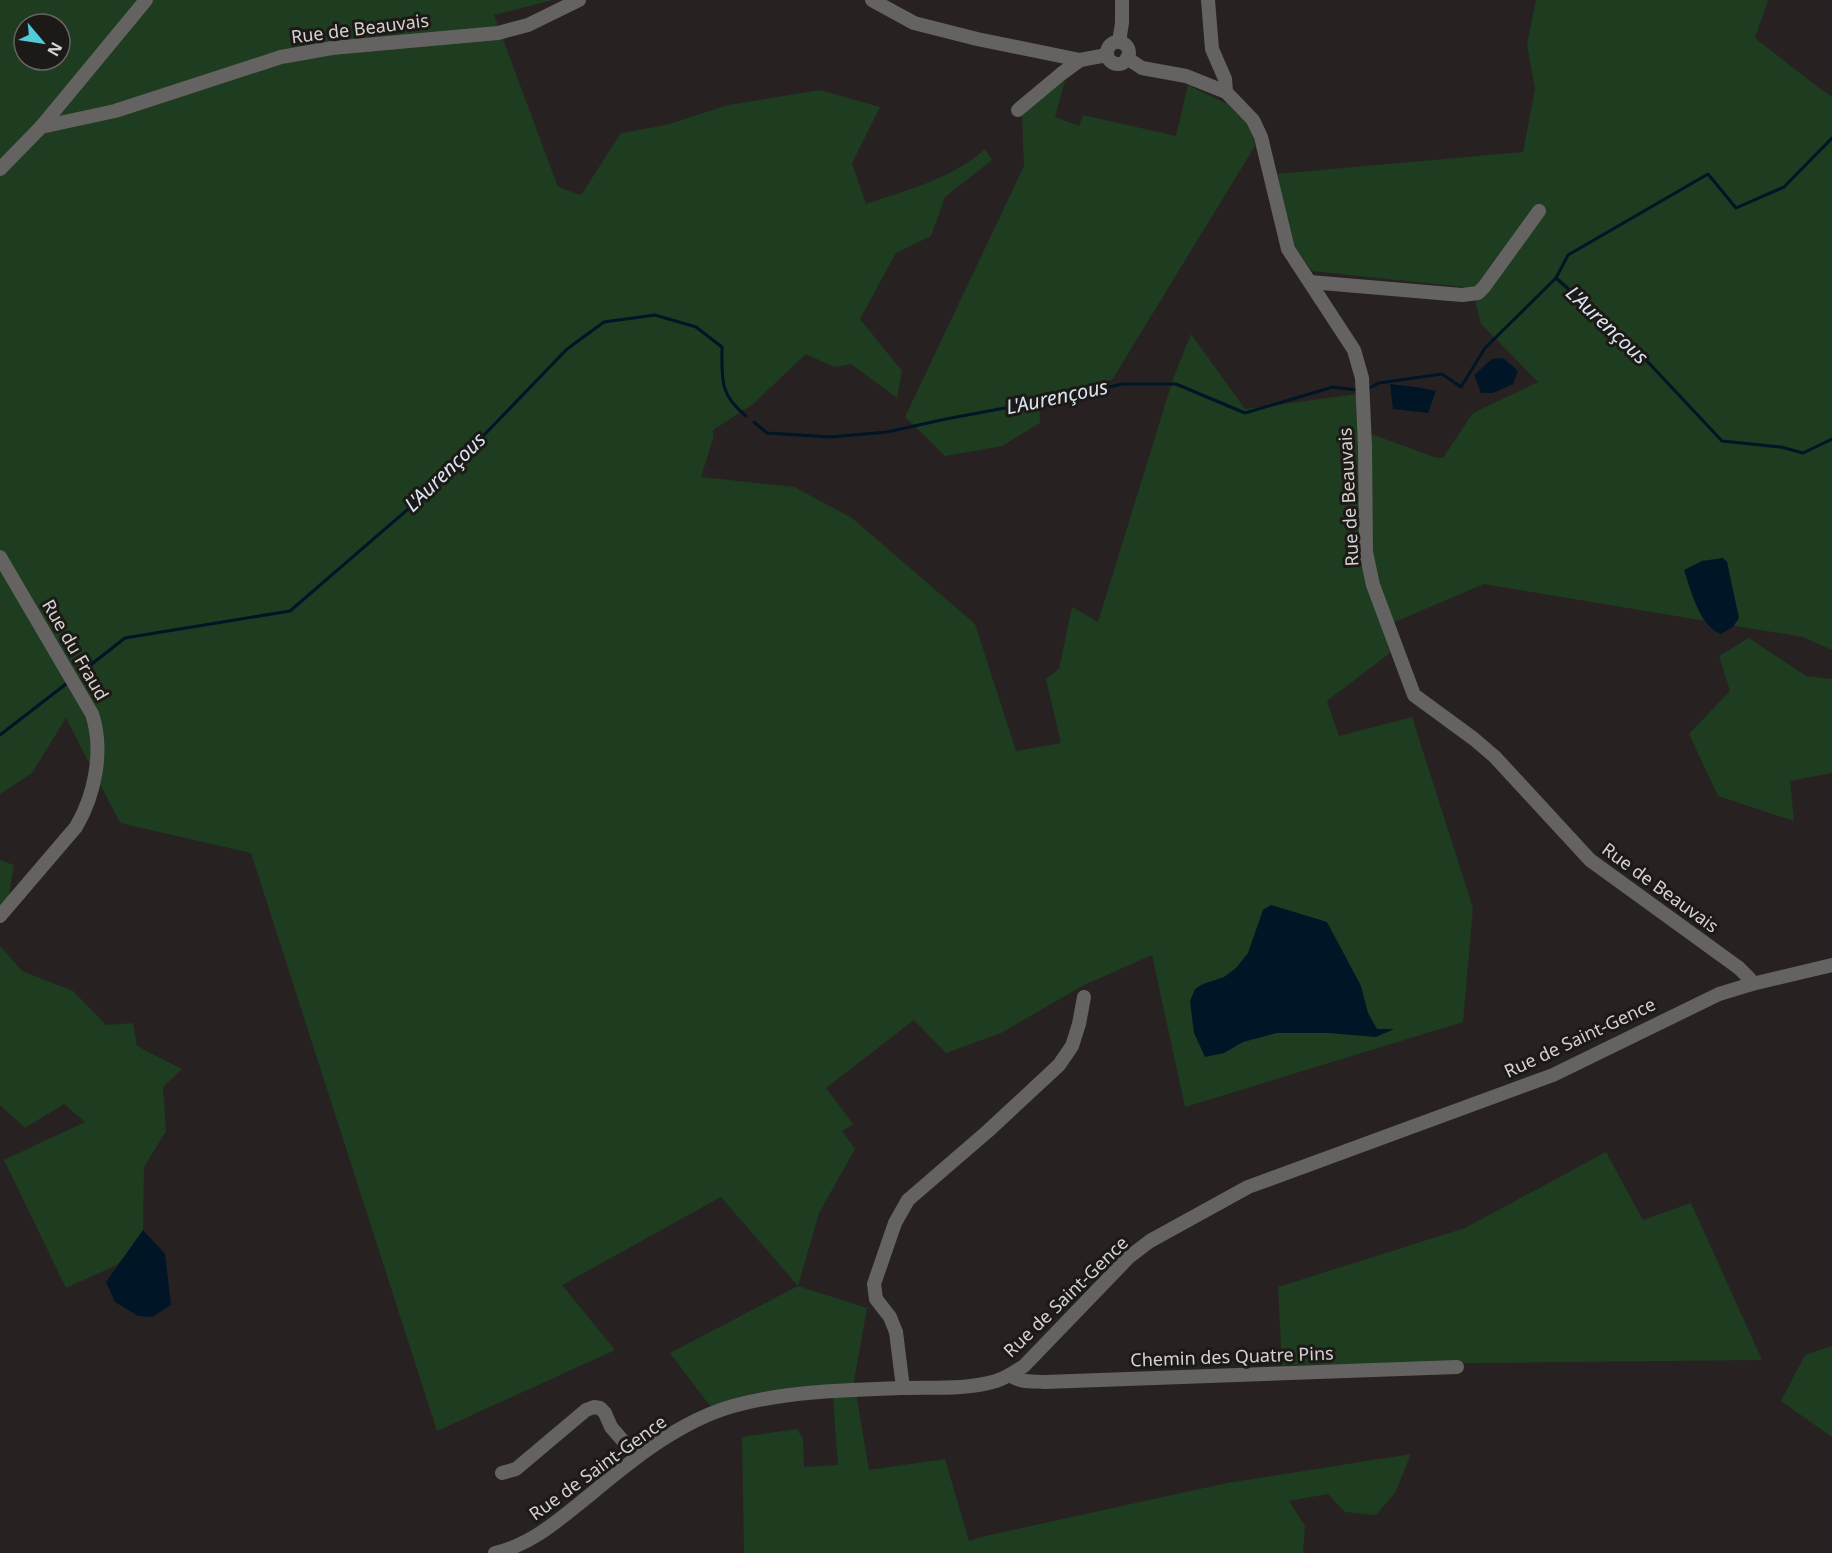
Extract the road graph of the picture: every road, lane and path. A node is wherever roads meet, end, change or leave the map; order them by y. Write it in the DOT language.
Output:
graph roads {
  1 [pos="146,0"];
  2 [pos="579,0"];
  3 [pos="872,0"];
  4 [pos="1122,0"];
  5 [pos="1208,0"];
  6 [pos="1119,42"];
  7 [pos="1107,55"];
  8 [pos="1128,58"];
  9 [pos="1080,60"];
  10 [pos="1226,92"];
  11 [pos="1018,111"];
  12 [pos="40,127"];
  13 [pos="0,169"];
  14 [pos="1539,211"];
  15 [pos="1310,282"];
  16 [pos="0,557"];
  17 [pos="0,916"];
  18 [pos="1832,965"];
  19 [pos="1752,984"];
  20 [pos="1084,997"];
  21 [pos="1457,1367"];
  22 [pos="1010,1375"];
  23 [pos="903,1388"];
  24 [pos="637,1457"];
  25 [pos="502,1473"];
  26 [pos="495,1553"];
  1 -- 12 [label="street"];
  2 -- 12 [label="street, Rue de Beauvais"];
  3 -- 9 [label="street"];
  4 -- 6 [label="street"];
  5 -- 10 [label="street"];
  6 -- 7 [label="street"];
  6 -- 8 [label="street"];
  7 -- 8 [label="street"];
  7 -- 9 [label="street"];
  8 -- 10 [label="street, Rue de Beauvais"];
  9 -- 11 [label="street"];
  10 -- 15 [label="street, Rue de Beauvais"];
  12 -- 13 [label="street"];
  14 -- 15 [label="street"];
  15 -- 19 [label="street, Rue de Beauvais"];
  16 -- 17 [label="street, Rue du Fraud"];
  18 -- 19 [label="street, Rue de Saint-Gence"];
  19 -- 22 [label="street, Rue de Saint-Gence"];
  20 -- 23 [label="street"];
  21 -- 22 [label="street, Chemin des Quatre Pins"];
  22 -- 23 [label="street, Rue de Saint-Gence"];
  23 -- 24 [label="street, Rue de Saint-Gence"];
  24 -- 25 [label="street"];
  24 -- 26 [label="street, Rue de Saint-Gence"];
}
